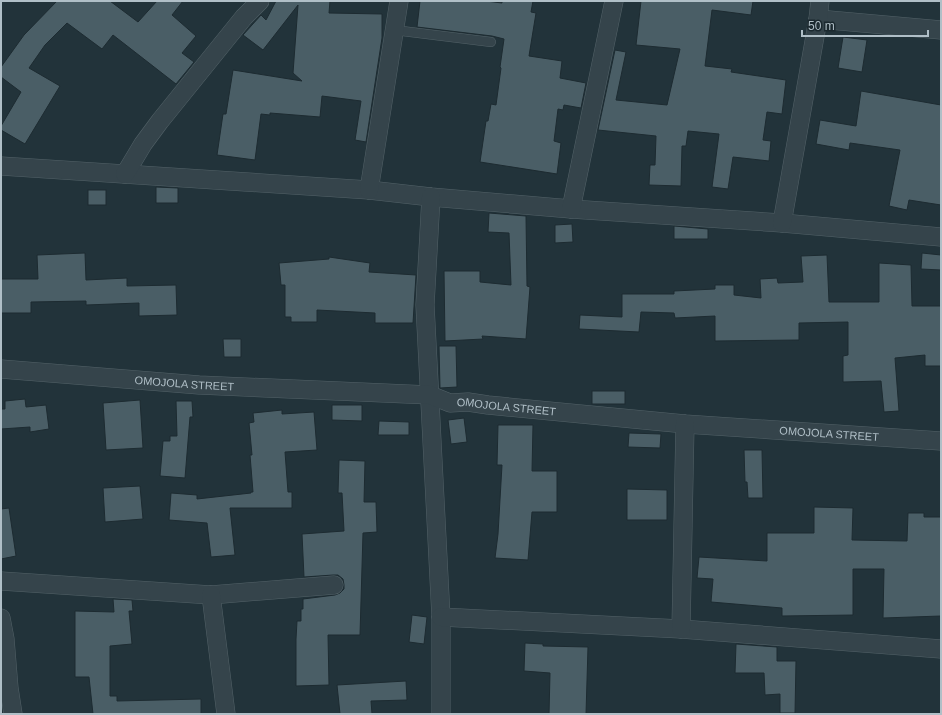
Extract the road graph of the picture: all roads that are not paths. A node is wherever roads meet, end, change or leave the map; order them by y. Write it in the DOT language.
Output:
graph roads {
  1 [pos="260,1"];
  2 [pos="399,1"];
  3 [pos="614,1"];
  4 [pos="820,1"];
  5 [pos="818,19"];
  6 [pos="394,30"];
  7 [pos="941,30"];
  8 [pos="491,42"];
  9 [pos="1,166"];
  10 [pos="125,174"];
  11 [pos="369,190"];
  12 [pos="431,197"];
  13 [pos="571,209"];
  14 [pos="782,223"];
  15 [pos="941,237"];
  16 [pos="1,369"];
  17 [pos="430,395"];
  18 [pos="685,424"];
  19 [pos="941,442"];
  20 [pos="1,581"];
  21 [pos="334,585"];
  22 [pos="212,595"];
  23 [pos="1,618"];
  24 [pos="441,618"];
  25 [pos="681,630"];
  26 [pos="941,649"];
  27 [pos="5,690"];
  28 [pos="13,714"];
  29 [pos="226,714"];
  30 [pos="441,714"];
  1 -- 10 [label="street"];
  2 -- 6 [label="street"];
  3 -- 13 [label="street"];
  4 -- 5 [label="street"];
  5 -- 7 [label="street"];
  5 -- 14 [label="street"];
  6 -- 8 [label="lane"];
  6 -- 11 [label="street"];
  9 -- 10 [label="street"];
  10 -- 11 [label="street"];
  11 -- 12 [label="street"];
  12 -- 13 [label="street"];
  12 -- 17 [label="street"];
  13 -- 14 [label="street"];
  14 -- 15 [label="street"];
  16 -- 17 [label="street, OMOJOLA STREET"];
  17 -- 18 [label="street, OMOJOLA STREET"];
  17 -- 24 [label="street"];
  18 -- 19 [label="street, OMOJOLA STREET"];
  18 -- 25 [label="street"];
  20 -- 22 [label="street"];
  21 -- 22 [label="street"];
  22 -- 29 [label="street"];
  23 -- 27 [label="street"];
  24 -- 25 [label="street"];
  24 -- 30 [label="street"];
  25 -- 26 [label="street"];
  27 -- 28 [label="street"];
}
